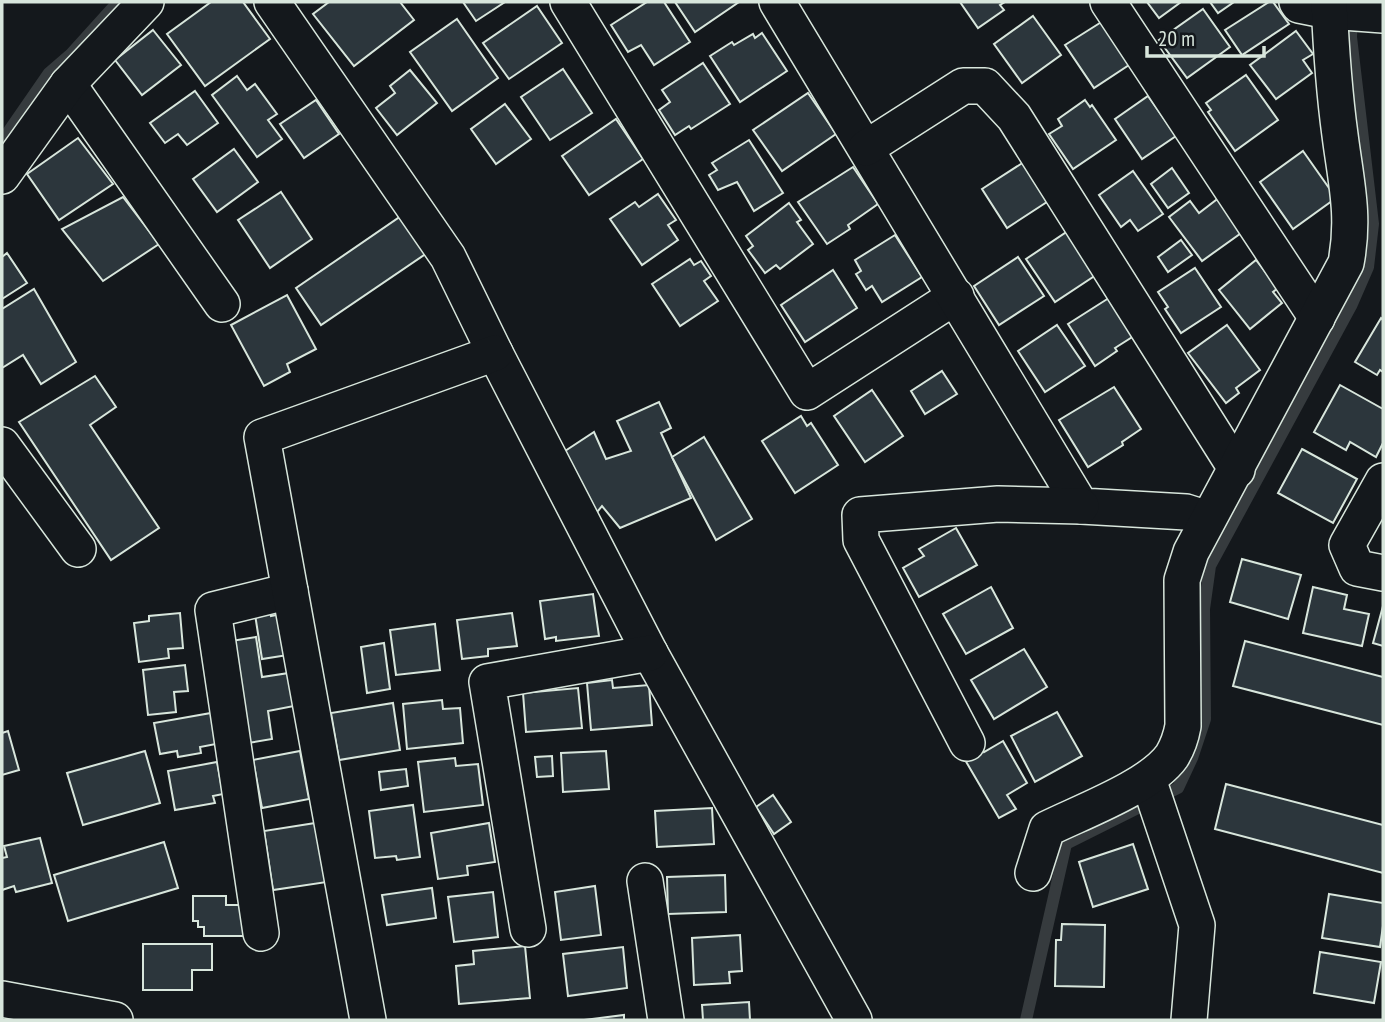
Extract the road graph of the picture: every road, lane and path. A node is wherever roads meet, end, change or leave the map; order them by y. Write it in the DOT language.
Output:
graph roads {
  1 [pos="146,2"];
  2 [pos="272,2"];
  3 [pos="568,2"];
  4 [pos="777,2"];
  5 [pos="1108,2"];
  6 [pos="1340,9"];
  7 [pos="68,84"];
  8 [pos="866,148"];
  9 [pos="2,176"];
  10 [pos="956,296"];
  11 [pos="222,304"];
  12 [pos="1317,318"];
  13 [pos="495,353"];
  14 [pos="2,445"];
  15 [pos="1237,470"];
  16 [pos="1383,481"];
  17 [pos="1081,506"];
  18 [pos="1208,519"];
  19 [pos="78,549"];
  20 [pos="1383,573"];
  21 [pos="290,591"];
  22 [pos="650,653"];
  23 [pos="967,743"];
  24 [pos="1153,793"];
  25 [pos="1033,873"];
  26 [pos="645,881"];
  27 [pos="528,929"];
  28 [pos="261,933"];
  29 [pos="2,999"];
  30 [pos="115,1020"];
  31 [pos="368,1020"];
  32 [pos="666,1020"];
  33 [pos="854,1020"];
  34 [pos="1189,1020"];
  1 -- 7 [label="street"];
  2 -- 13 [label="street"];
  3 -- 10 [label="street"];
  4 -- 8 [label="street"];
  5 -- 12 [label="street"];
  6 -- 12 [label="street"];
  7 -- 9 [label="street"];
  7 -- 11 [label="street"];
  8 -- 10 [label="street"];
  8 -- 15 [label="street"];
  10 -- 17 [label="street"];
  12 -- 15 [label="street"];
  13 -- 21 [label="street"];
  13 -- 22 [label="street"];
  14 -- 19 [label="street"];
  15 -- 18 [label="street"];
  16 -- 20 [label="street"];
  17 -- 18 [label="street"];
  17 -- 23 [label="street"];
  18 -- 24 [label="street"];
  21 -- 28 [label="street"];
  21 -- 31 [label="street"];
  22 -- 27 [label="street"];
  22 -- 33 [label="street"];
  24 -- 25 [label="street"];
  24 -- 34 [label="street"];
  26 -- 32 [label="street"];
  29 -- 30 [label="street"];
}
